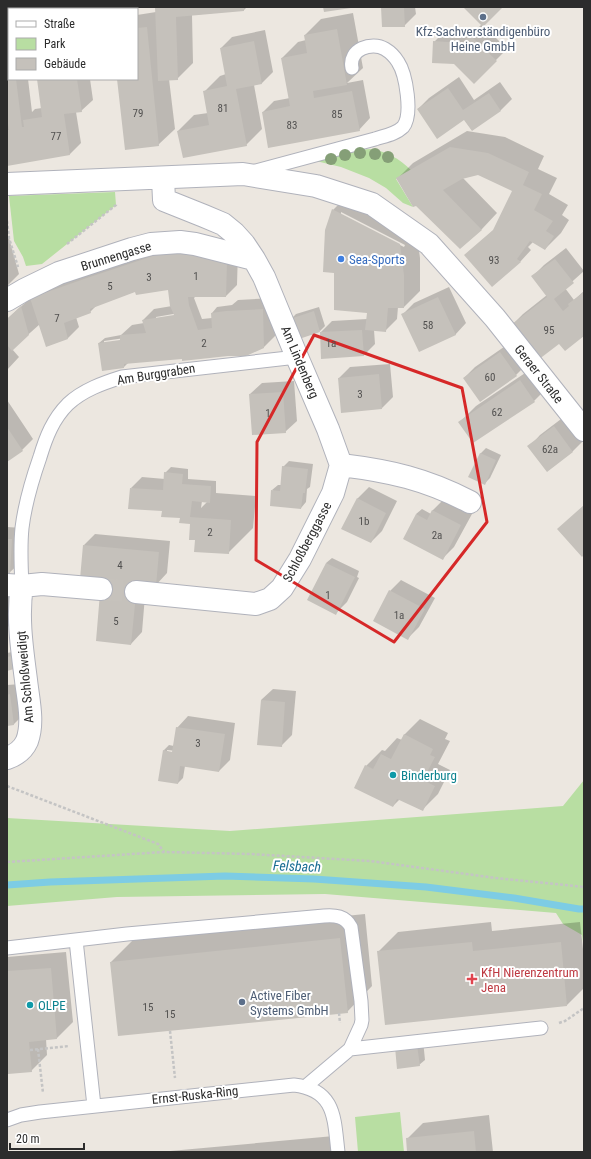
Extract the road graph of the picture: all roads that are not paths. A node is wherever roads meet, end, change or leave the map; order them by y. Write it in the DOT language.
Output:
graph roads {
  1 [pos="352,68"];
  2 [pos="243,174"];
  3 [pos="163,178"];
  4 [pos="7,184"];
  5 [pos="254,259"];
  6 [pos="7,300"];
  7 [pos="297,357"];
  8 [pos="584,430"];
  9 [pos="342,465"];
  10 [pos="470,502"];
  11 [pos="14,585"];
  12 [pos="101,589"];
  13 [pos="136,592"];
  14 [pos="7,758"];
  15 [pos="76,940"];
  16 [pos="7,948"];
  17 [pos="542,1028"];
  18 [pos="350,1049"];
  19 [pos="305,1087"];
  20 [pos="94,1106"];
  21 [pos="7,1120"];
  22 [pos="338,1152"];
  1 -- 2 [label="lane"];
  2 -- 3 [label="street, Geraer Straße"];
  2 -- 8 [label="street, Geraer Straße"];
  3 -- 4 [label="street, Geraer Straße"];
  3 -- 5 [label="street, Am Lindenberg"];
  5 -- 6 [label="street, Brunnengasse"];
  5 -- 7 [label="street, Am Lindenberg"];
  7 -- 9 [label="street, Am Lindenberg"];
  7 -- 11 [label="lane, Am Burggraben"];
  9 -- 10 [label="street"];
  9 -- 13 [label="street, Schloßberggasse"];
  11 -- 12 [label="street"];
  11 -- 14 [label="street, Am Schloßweidigt"];
  15 -- 16 [label="lane"];
  15 -- 18 [label="lane"];
  15 -- 20 [label="lane"];
  17 -- 18 [label="lane"];
  18 -- 19 [label="lane"];
  19 -- 20 [label="lane, Ernst-Ruska-Ring"];
  19 -- 22 [label="lane, Ernst-Ruska-Ring"];
  20 -- 21 [label="lane, Ernst-Ruska-Ring"];
}
